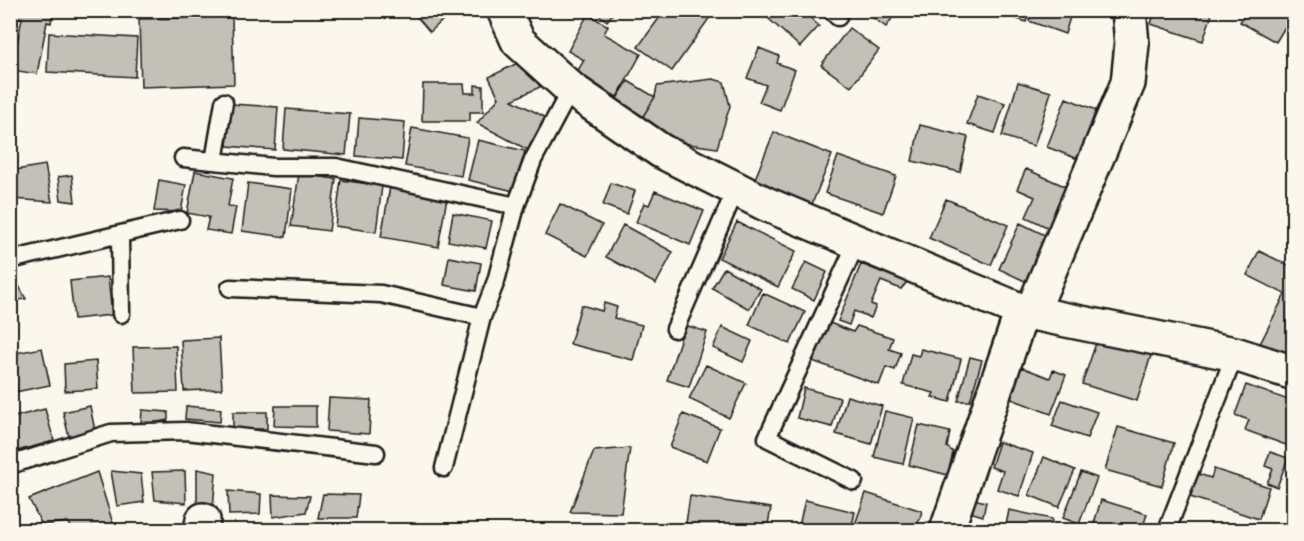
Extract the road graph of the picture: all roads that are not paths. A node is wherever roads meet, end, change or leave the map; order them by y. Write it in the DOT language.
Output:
graph roads {
  1 [pos="504,10"];
  2 [pos="1128,10"];
  3 [pos="571,89"];
  4 [pos="224,102"];
  5 [pos="183,158"];
  6 [pos="214,161"];
  7 [pos="736,189"];
  8 [pos="516,206"];
  9 [pos="180,220"];
  10 [pos="120,235"];
  11 [pos="857,242"];
  12 [pos="10,260"];
  13 [pos="230,288"];
  14 [pos="1027,311"];
  15 [pos="121,314"];
  16 [pos="482,317"];
  17 [pos="675,329"];
  18 [pos="1234,354"];
  19 [pos="1293,373"];
  20 [pos="376,453"];
  21 [pos="10,465"];
  22 [pos="444,468"];
  23 [pos="854,481"];
  24 [pos="948,531"];
  25 [pos="1167,531"];
  1 -- 3 [label="street"];
  2 -- 14 [label="street"];
  3 -- 7 [label="street"];
  3 -- 8 [label="lane"];
  4 -- 6 [label="lane"];
  5 -- 6 [label="lane"];
  6 -- 8 [label="lane"];
  7 -- 11 [label="street"];
  7 -- 17 [label="lane"];
  8 -- 16 [label="lane"];
  9 -- 10 [label="lane"];
  10 -- 12 [label="lane"];
  10 -- 15 [label="lane"];
  11 -- 14 [label="street"];
  11 -- 23 [label="lane"];
  13 -- 16 [label="lane"];
  14 -- 18 [label="street"];
  14 -- 24 [label="street"];
  16 -- 22 [label="lane"];
  18 -- 19 [label="street"];
  18 -- 25 [label="lane"];
  20 -- 21 [label="lane"];
}
